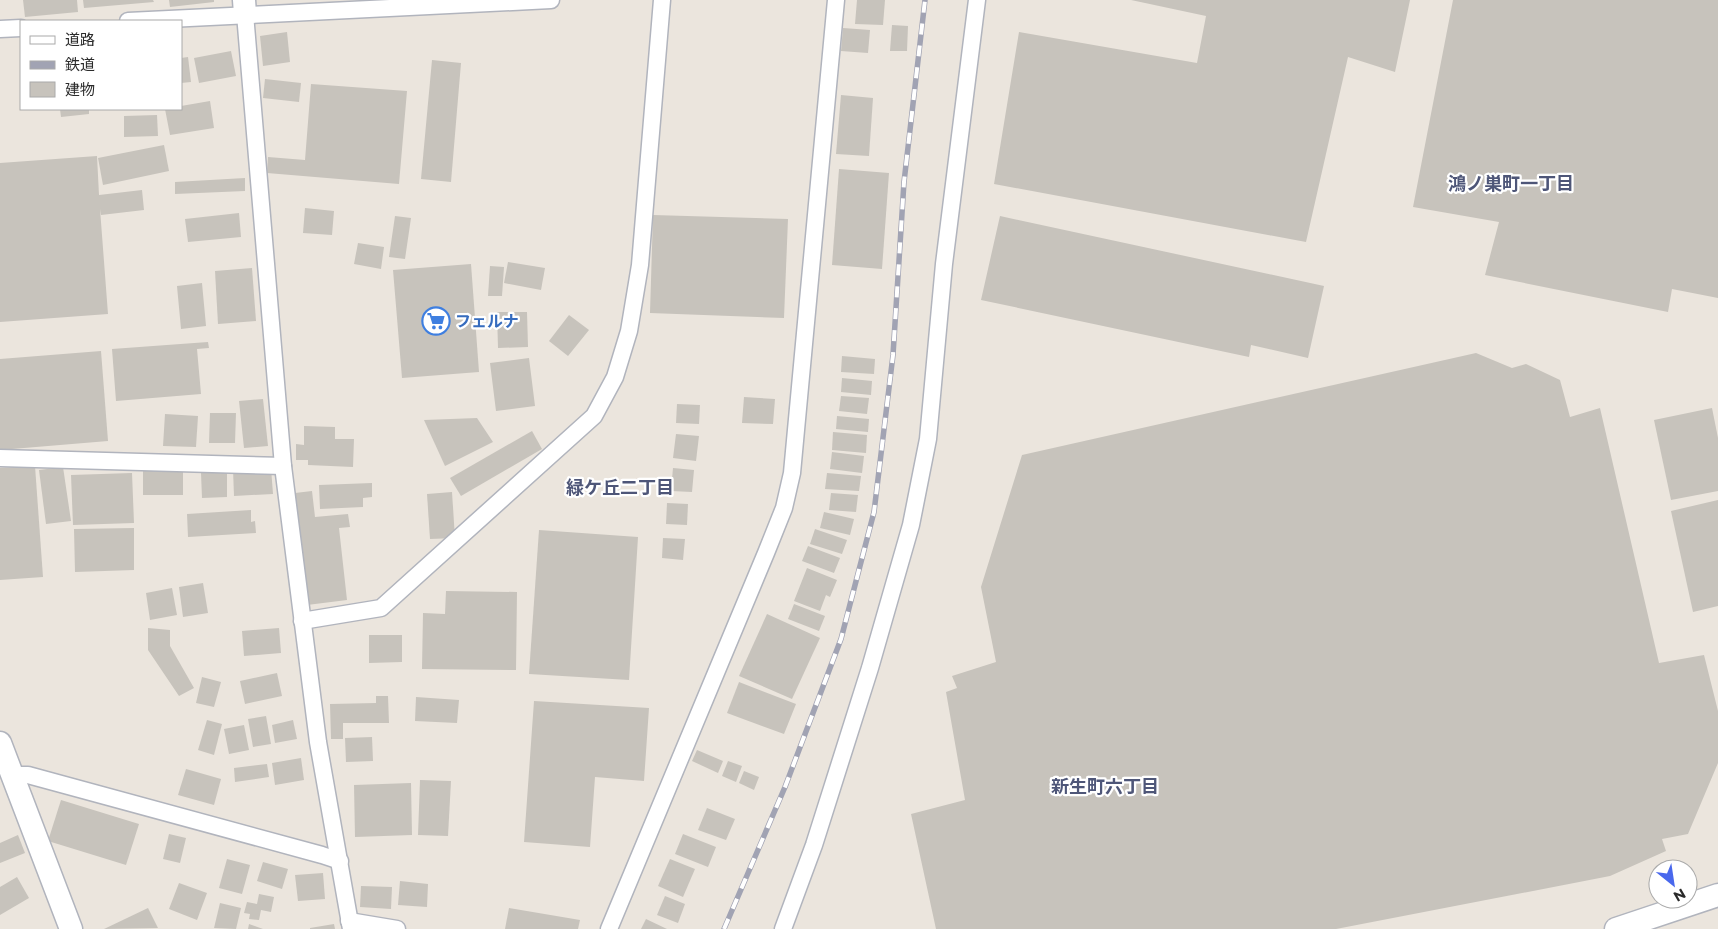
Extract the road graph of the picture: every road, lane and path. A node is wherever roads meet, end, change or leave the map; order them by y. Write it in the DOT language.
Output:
graph roads {
  1 [pos="551,0"];
  2 [pos="662,0"];
  3 [pos="836,0"];
  4 [pos="976,0"];
  5 [pos="244,7"];
  6 [pos="136,20"];
  7 [pos="20,28"];
  8 [pos="0,29"];
  9 [pos="0,458"];
  10 [pos="284,466"];
  11 [pos="302,621"];
  12 [pos="0,743"];
  13 [pos="12,775"];
  14 [pos="340,861"];
  15 [pos="1715,896"];
  16 [pos="350,925"];
  17 [pos="70,929"];
  18 [pos="397,929"];
  19 [pos="609,929"];
  20 [pos="783,929"];
  21 [pos="1616,929"];
  1 -- 5 [label="street"];
  2 -- 11 [label="street"];
  3 -- 19 [label="street"];
  4 -- 20 [label="street"];
  5 -- 6 [label="street"];
  5 -- 10 [label="street"];
  7 -- 8 [label="street"];
  9 -- 10 [label="street"];
  10 -- 11 [label="street"];
  11 -- 14 [label="street"];
  12 -- 13 [label="street"];
  13 -- 14 [label="street"];
  13 -- 17 [label="street"];
  14 -- 16 [label="street"];
  15 -- 21 [label="street"];
  16 -- 18 [label="street"];
}
